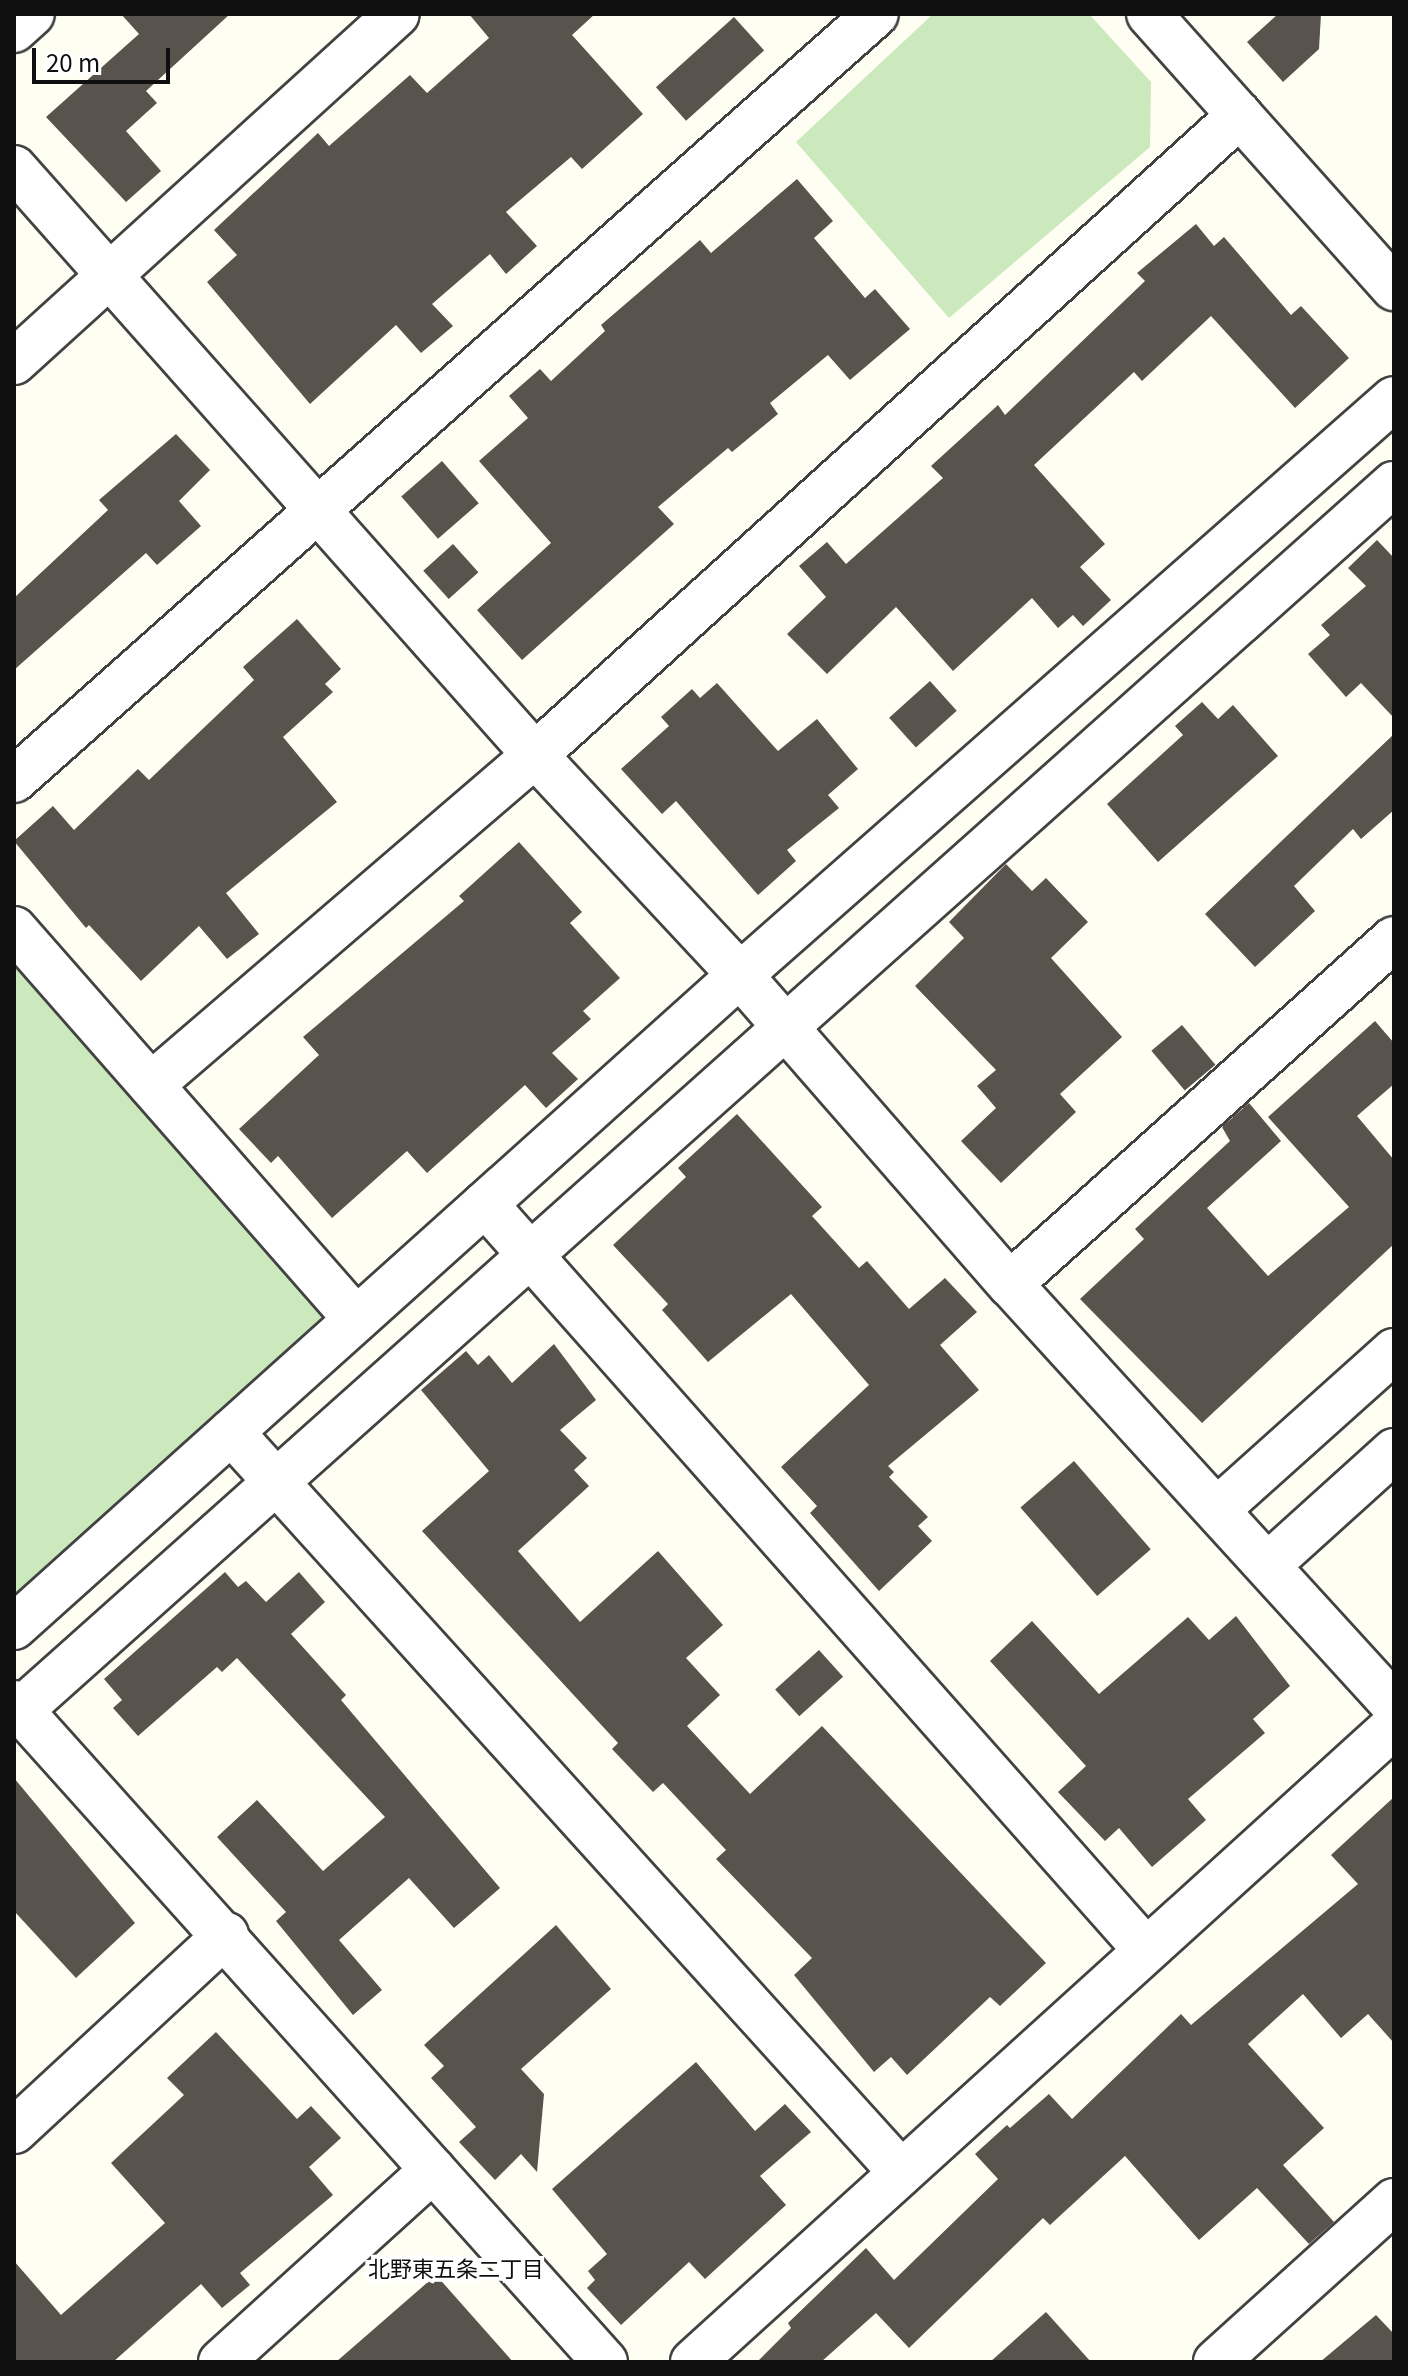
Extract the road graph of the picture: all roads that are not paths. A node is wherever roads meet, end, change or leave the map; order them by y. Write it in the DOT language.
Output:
graph roads {
  1 [pos="32,14"];
  2 [pos="397,14"];
  3 [pos="876,14"];
  4 [pos="1149,14"];
  5 [pos="14,30"];
  6 [pos="1240,115"];
  7 [pos="14,168"];
  8 [pos="108,277"];
  9 [pos="1394,288"];
  10 [pos="14,362"];
  11 [pos="1394,399"];
  12 [pos="1394,484"];
  13 [pos="321,513"];
  14 [pos="535,755"];
  15 [pos="14,780"];
  16 [pos="14,929"];
  17 [pos="1394,939"];
  18 [pos="740,975"];
  19 [pos="785,1027"];
  20 [pos="151,1085"];
  21 [pos="485,1204"];
  22 [pos="529,1256"];
  23 [pos="1010,1284"];
  24 [pos="356,1319"];
  25 [pos="1394,1351"];
  26 [pos="231,1432"];
  27 [pos="1394,1451"];
  28 [pos="274,1484"];
  29 [pos="1219,1508"];
  30 [pos="1268,1565"];
  31 [pos="14,1627"];
  32 [pos="1394,1705"];
  33 [pos="16,1710"];
  34 [pos="1394,1726"];
  35 [pos="226,1935"];
  36 [pos="1145,1949"];
  37 [pos="14,2131"];
  38 [pos="433,2170"];
  39 [pos="899,2170"];
  40 [pos="1394,2201"];
  41 [pos="221,2362"];
  42 [pos="605,2362"];
  43 [pos="693,2362"];
  44 [pos="1216,2362"];
  1 -- 5 [label="street"];
  2 -- 8 [label="street"];
  3 -- 13 [label="street"];
  4 -- 6 [label="street"];
  6 -- 9 [label="street"];
  6 -- 14 [label="street"];
  7 -- 8 [label="street"];
  8 -- 10 [label="street"];
  8 -- 13 [label="street"];
  11 -- 18 [label="street"];
  12 -- 19 [label="street"];
  13 -- 14 [label="street"];
  13 -- 15 [label="street"];
  14 -- 18 [label="street"];
  14 -- 20 [label="street"];
  16 -- 20 [label="street"];
  17 -- 23 [label="street"];
  18 -- 19 [label="street"];
  18 -- 21 [label="street"];
  19 -- 22 [label="street"];
  19 -- 23 [label="street"];
  20 -- 24 [label="street"];
  21 -- 22 [label="street"];
  21 -- 24 [label="street"];
  22 -- 28 [label="street"];
  22 -- 36 [label="street"];
  23 -- 29 [label="street"];
  24 -- 26 [label="street"];
  25 -- 29 [label="street"];
  26 -- 28 [label="street"];
  26 -- 31 [label="street"];
  27 -- 30 [label="street"];
  28 -- 33 [label="street"];
  28 -- 39 [label="street"];
  29 -- 30 [label="street"];
  30 -- 32 [label="street"];
  33 -- 35 [label="street"];
  34 -- 36 [label="street"];
  35 -- 37 [label="street"];
  35 -- 38 [label="street"];
  36 -- 39 [label="street"];
  38 -- 41 [label="street"];
  38 -- 42 [label="street"];
  39 -- 43 [label="street"];
  40 -- 44 [label="street"];
}
